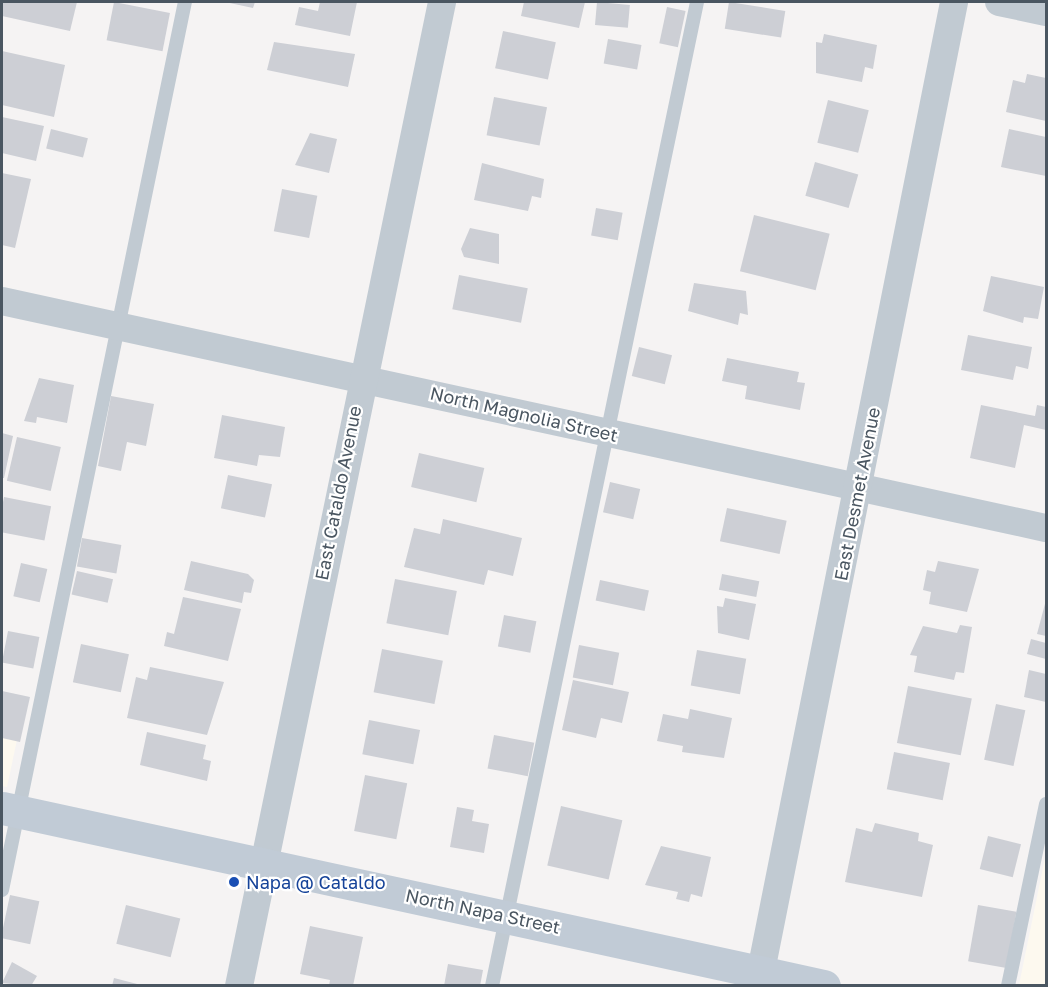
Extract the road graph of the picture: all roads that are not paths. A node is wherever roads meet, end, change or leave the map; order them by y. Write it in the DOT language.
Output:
graph roads {
  1 [pos="185,2"];
  2 [pos="442,2"];
  3 [pos="697,2"];
  4 [pos="954,2"];
  5 [pos="999,2"];
  6 [pos="1047,12"];
  7 [pos="2,301"];
  8 [pos="116,326"];
  9 [pos="362,376"];
  10 [pos="608,435"];
  11 [pos="859,486"];
  12 [pos="1047,528"];
  13 [pos="1047,804"];
  14 [pos="11,810"];
  15 [pos="264,864"];
  16 [pos="2,890"];
  17 [pos="507,916"];
  18 [pos="760,979"];
  19 [pos="239,986"];
  20 [pos="492,986"];
  21 [pos="824,986"];
  22 [pos="1008,986"];
  1 -- 8 [label="lane"];
  2 -- 9 [label="street, East Cataldo Avenue"];
  3 -- 10 [label="lane"];
  4 -- 11 [label="street, East Desmet Avenue"];
  5 -- 6 [label="street"];
  7 -- 8 [label="street, North Magnolia Street"];
  8 -- 9 [label="street, North Magnolia Street"];
  8 -- 14 [label="lane"];
  9 -- 10 [label="street, North Magnolia Street"];
  9 -- 15 [label="street, East Cataldo Avenue"];
  10 -- 11 [label="street, North Magnolia Street"];
  10 -- 17 [label="lane"];
  11 -- 12 [label="street, North Magnolia Street"];
  11 -- 18 [label="street, East Desmet Avenue"];
  13 -- 22 [label="lane"];
  14 -- 15 [label="main road, North Napa Street"];
  14 -- 16 [label="lane"];
  15 -- 17 [label="main road, North Napa Street"];
  15 -- 19 [label="street, East Cataldo Avenue"];
  17 -- 18 [label="main road, North Napa Street"];
  17 -- 20 [label="lane"];
  18 -- 21 [label="main road, North Napa Street"];
}
